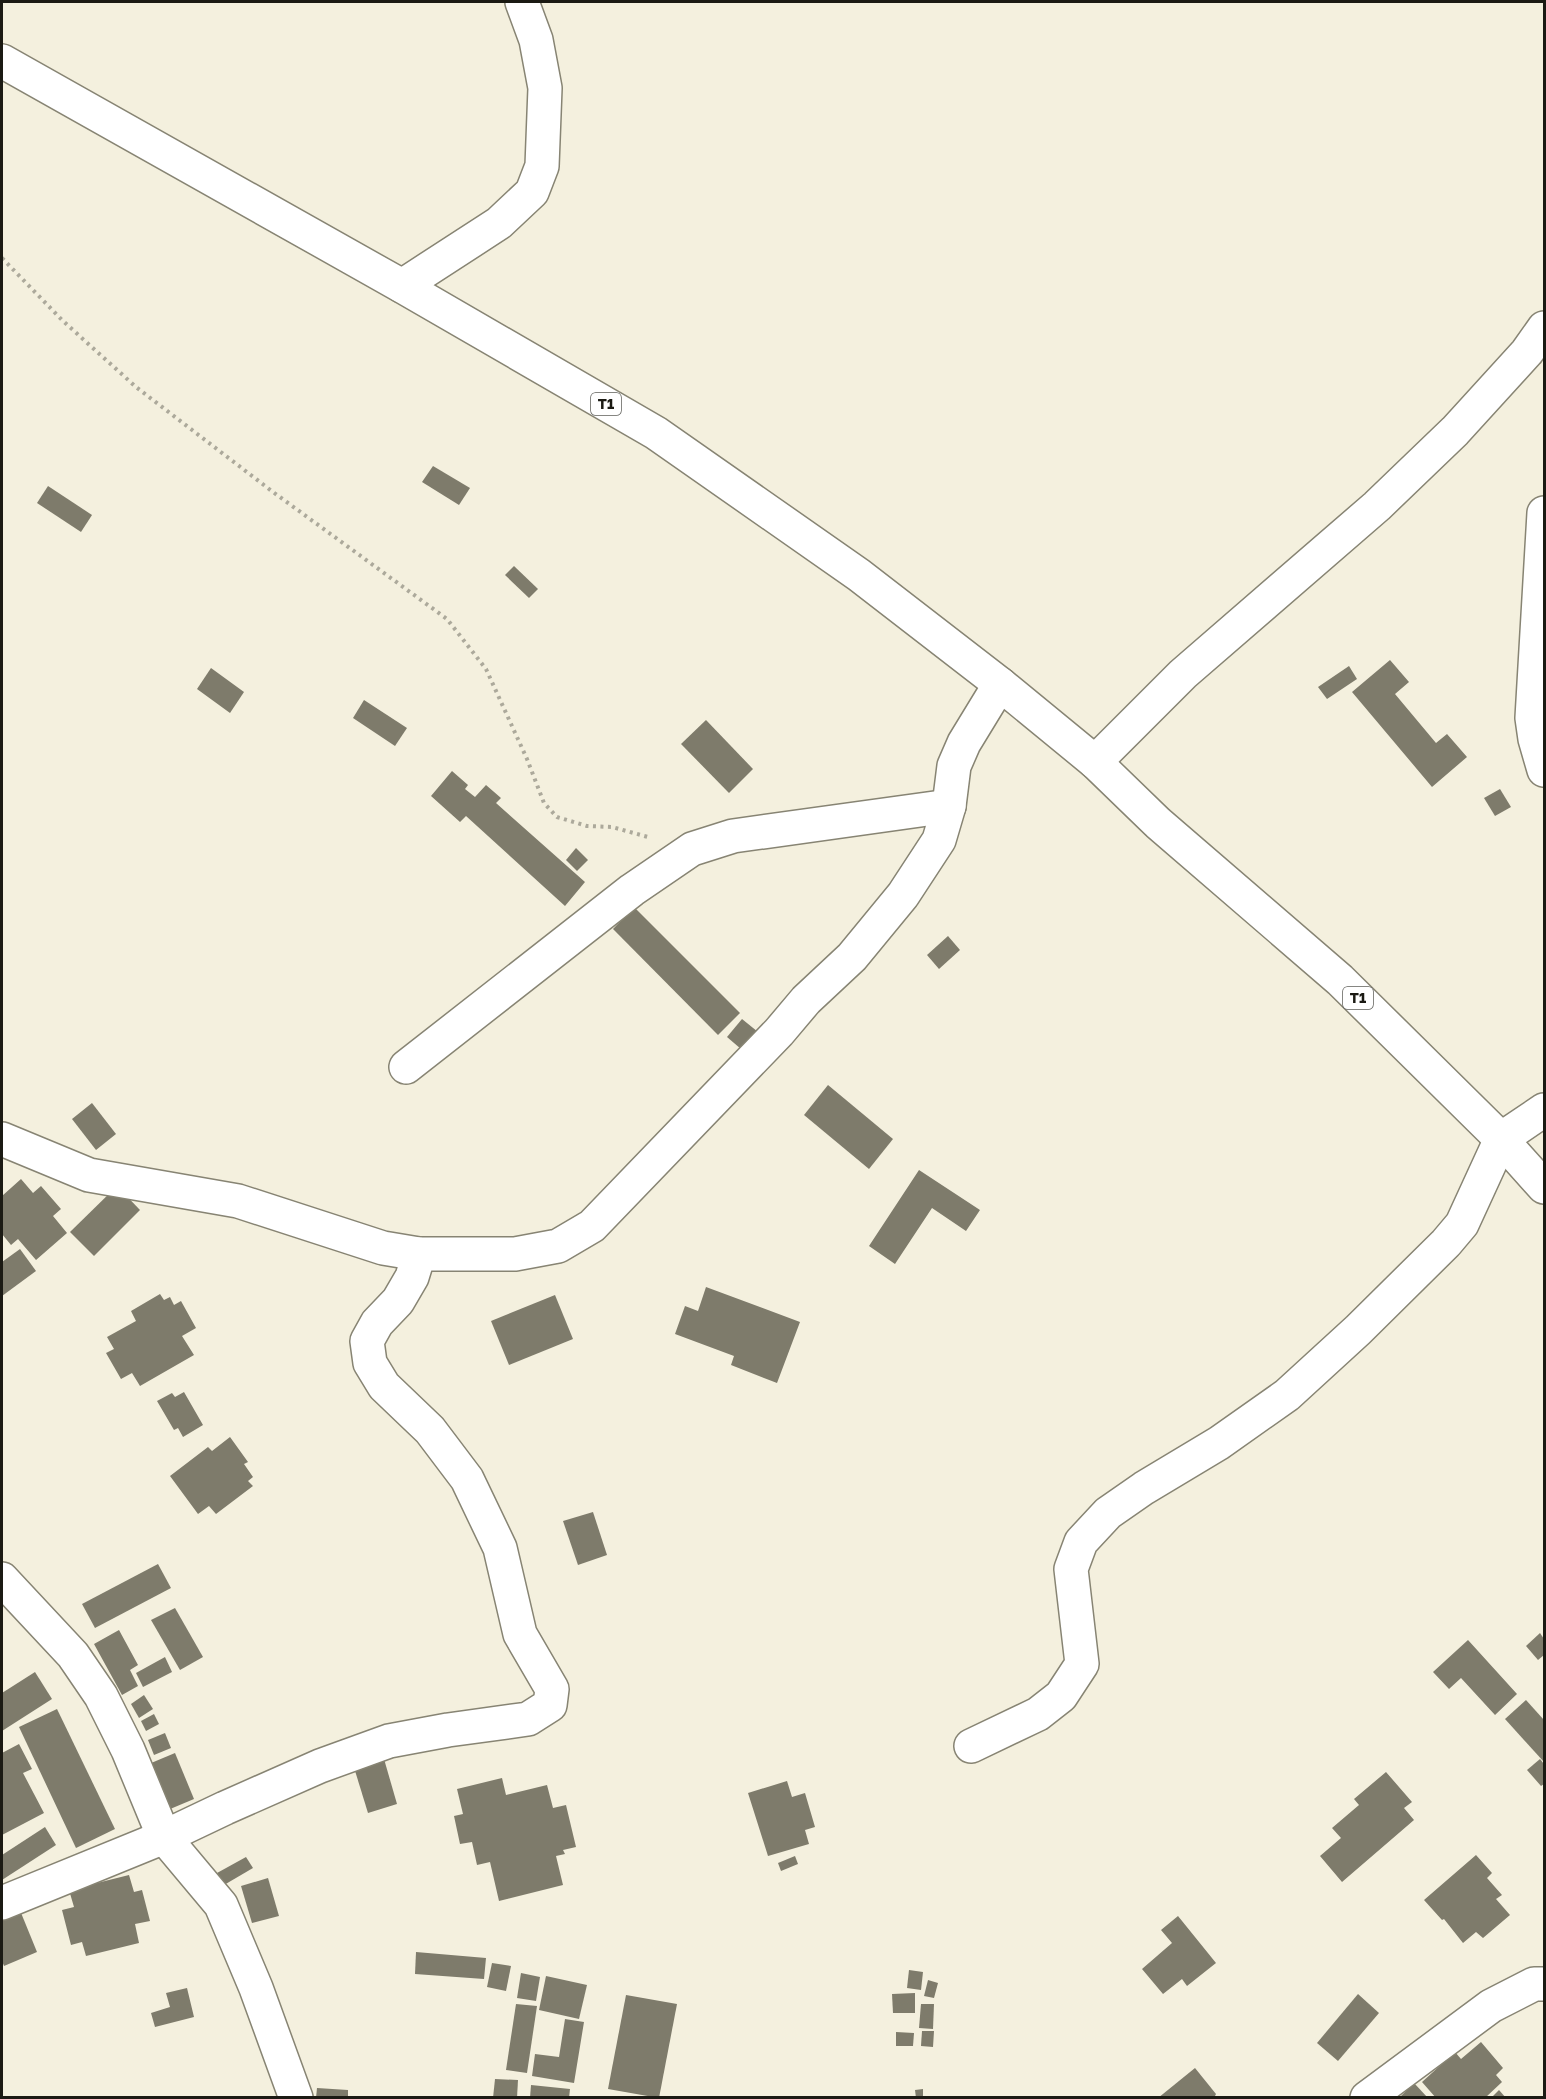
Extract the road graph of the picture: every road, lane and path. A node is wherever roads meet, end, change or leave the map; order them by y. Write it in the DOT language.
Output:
graph roads {
  1 [pos="522,2"];
  2 [pos="2,61"];
  3 [pos="2,258"];
  4 [pos="402,286"];
  5 [pos="1545,328"];
  6 [pos="1545,513"];
  7 [pos="1000,684"];
  8 [pos="1095,762"];
  9 [pos="1545,770"];
  10 [pos="949,806"];
  11 [pos="692,849"];
  12 [pos="406,1067"];
  13 [pos="1545,1110"];
  14 [pos="2,1139"];
  15 [pos="1502,1139"];
  16 [pos="1545,1187"];
  17 [pos="419,1254"];
  18 [pos="2,1579"];
  19 [pos="971,1746"];
  20 [pos="164,1837"];
  21 [pos="2,1903"];
  22 [pos="1545,1984"];
  23 [pos="296,2097"];
  24 [pos="1366,2097"];
  1 -- 4 [label="main road"];
  2 -- 4 [label="main road, T1"];
  3 -- 11 [label="path"];
  4 -- 7 [label="main road, T1"];
  5 -- 8 [label="main road"];
  6 -- 9 [label="main road"];
  7 -- 8 [label="main road, T1"];
  7 -- 10 [label="main road"];
  8 -- 15 [label="main road, T1"];
  10 -- 11 [label="main road"];
  10 -- 17 [label="main road"];
  11 -- 12 [label="main road"];
  13 -- 15 [label="main road"];
  14 -- 17 [label="main road"];
  15 -- 16 [label="main road, T1"];
  15 -- 19 [label="main road"];
  17 -- 20 [label="main road"];
  18 -- 20 [label="main road"];
  20 -- 21 [label="main road"];
  20 -- 23 [label="main road"];
  22 -- 24 [label="main road"];
}
